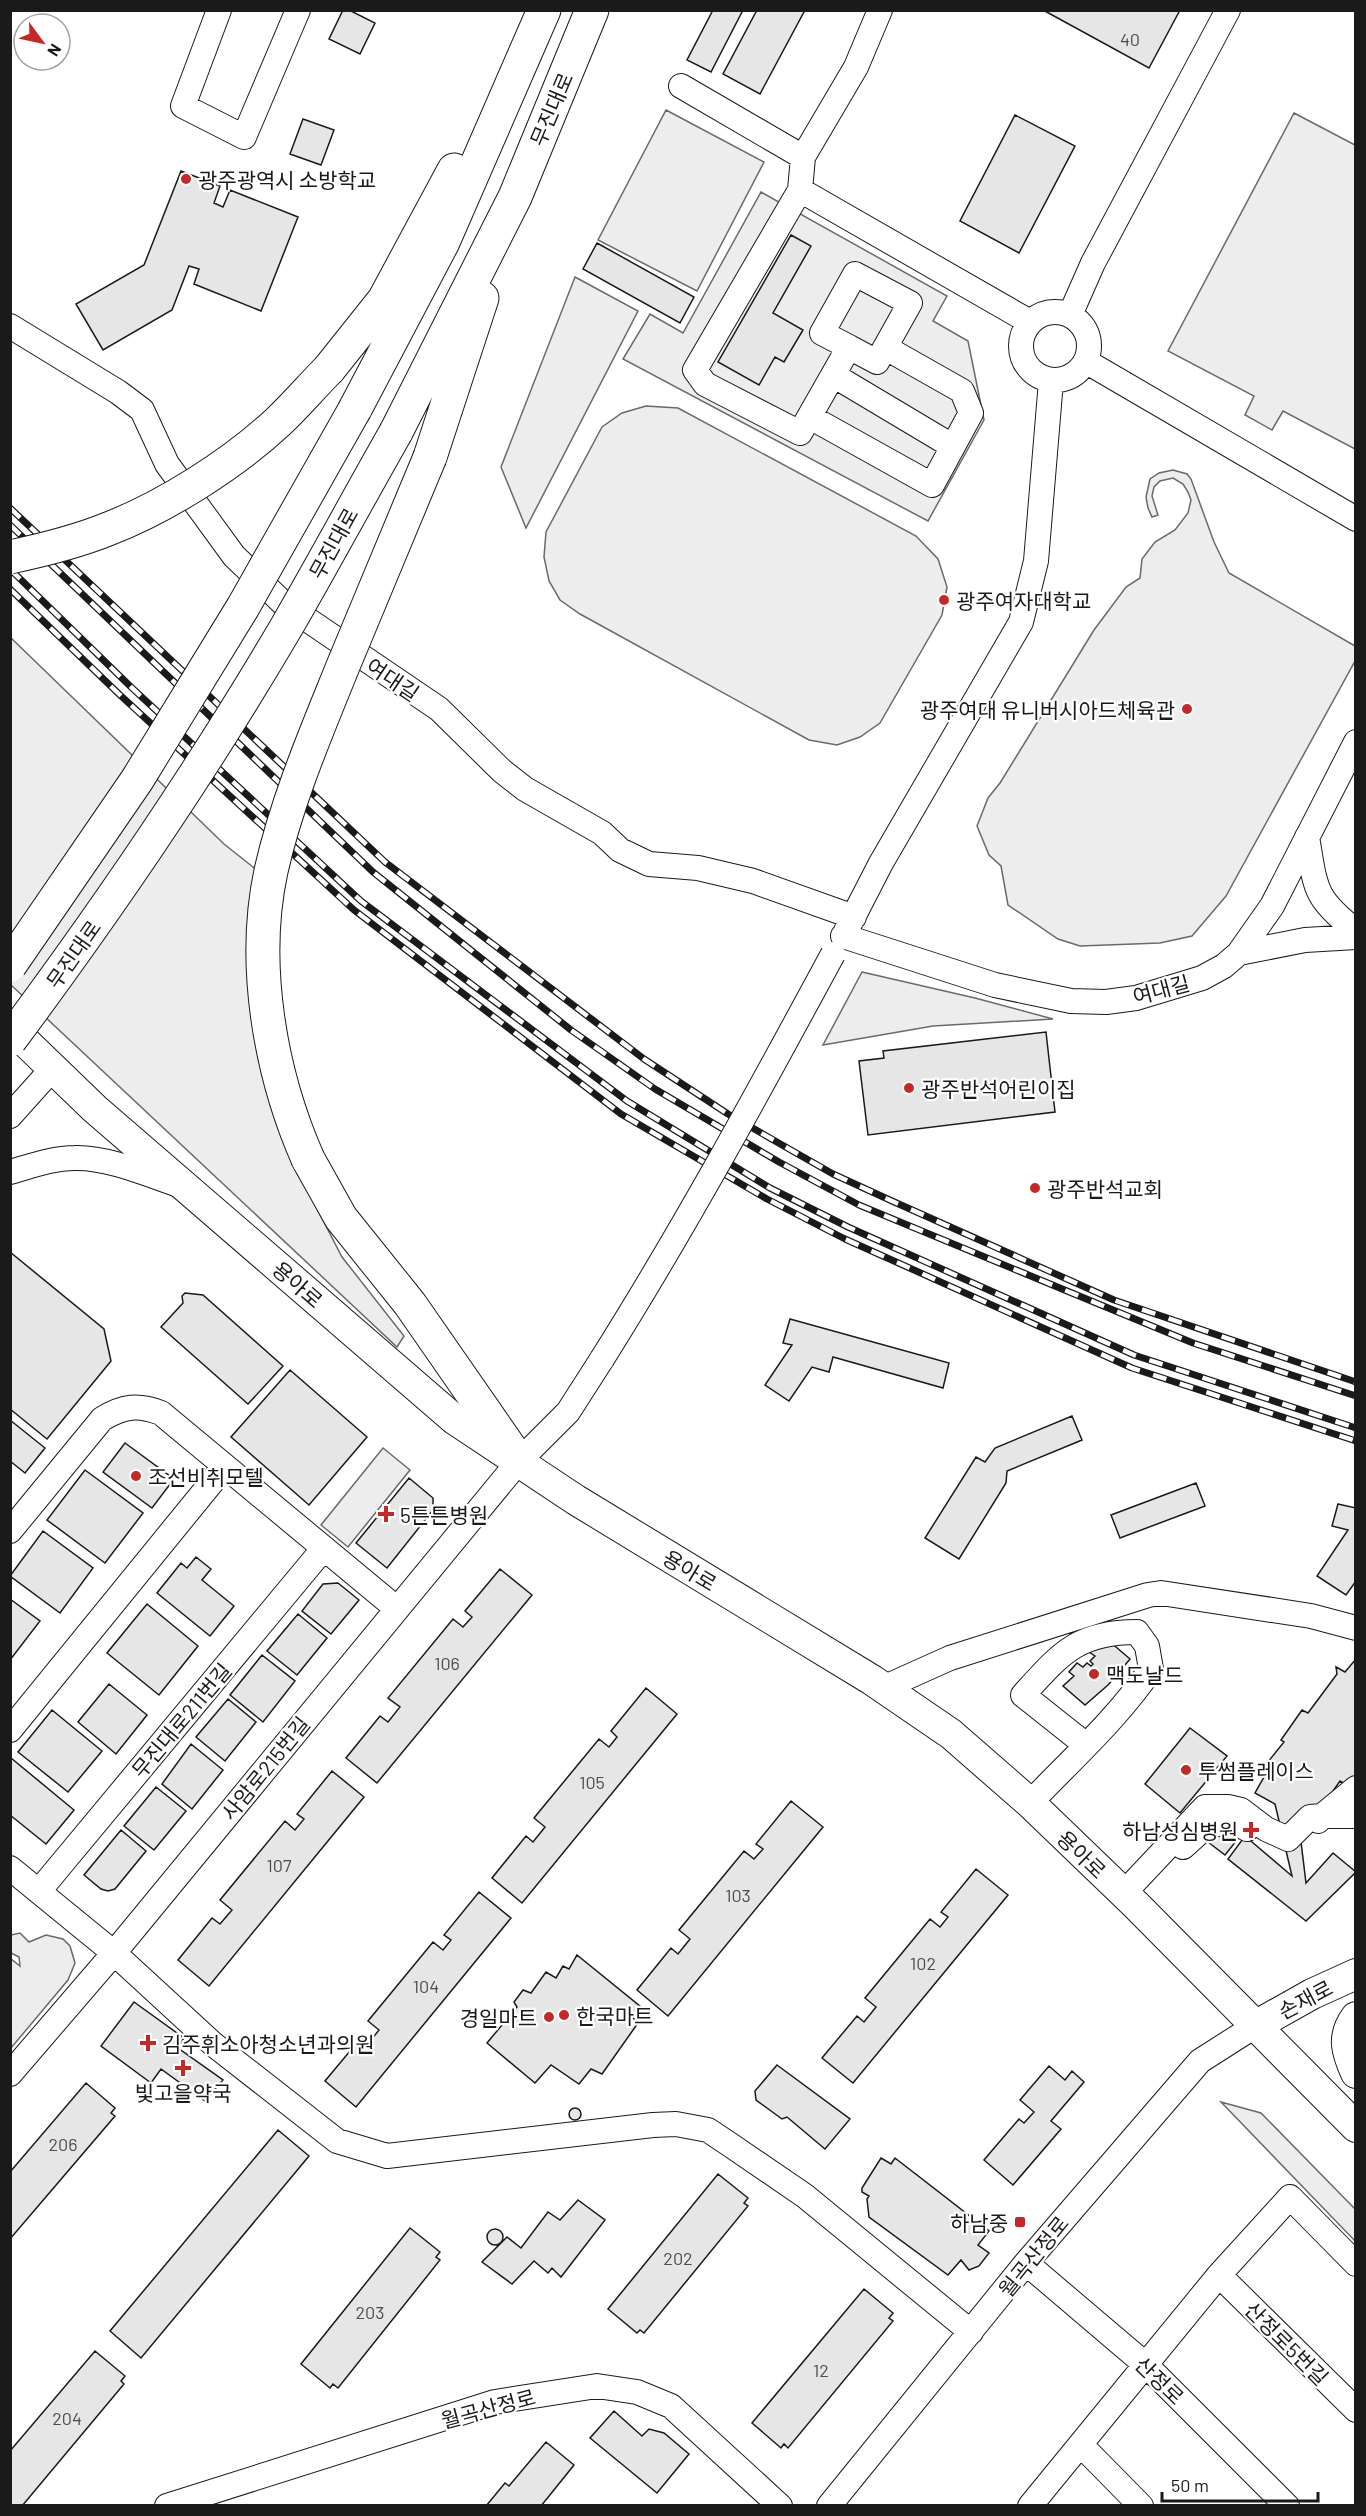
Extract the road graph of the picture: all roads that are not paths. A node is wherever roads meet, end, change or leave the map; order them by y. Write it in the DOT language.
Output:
graph roads {
  1 [pos="219,10"];
  2 [pos="298,10"];
  3 [pos="592,10"];
  4 [pos="880,10"];
  5 [pos="1228,10"];
  6 [pos="539,22"];
  7 [pos="681,86"];
  8 [pos="802,157"];
  9 [pos="800,190"];
  10 [pos="515,197"];
  11 [pos="1070,315"];
  12 [pos="1030,322"];
  13 [pos="10,326"];
  14 [pos="849,347"];
  15 [pos="886,348"];
  16 [pos="1087,362"];
  17 [pos="833,375"];
  18 [pos="1050,381"];
  19 [pos="810,417"];
  20 [pos="952,446"];
  21 [pos="1356,519"];
  22 [pos="10,557"];
  23 [pos="1356,742"];
  24 [pos="1307,837"];
  25 [pos="1356,931"];
  26 [pos="843,936"];
  27 [pos="1356,937"];
  28 [pos="1239,953"];
  29 [pos="10,965"];
  30 [pos="10,1027"];
  31 [pos="10,1040"];
  32 [pos="53,1068"];
  33 [pos="10,1116"];
  34 [pos="10,1172"];
  35 [pos="187,1188"];
  36 [pos="519,1461"];
  37 [pos="225,1466"];
  38 [pos="10,1531"];
  39 [pos="324,1548"];
  40 [pos="396,1608"];
  41 [pos="1356,1628"];
  42 [pos="884,1688"];
  43 [pos="10,1730"];
  44 [pos="1086,1745"];
  45 [pos="1356,1788"];
  46 [pos="1030,1803"];
  47 [pos="1356,1815"];
  48 [pos="1315,1820"];
  49 [pos="10,1868"];
  50 [pos="39,1891"];
  51 [pos="1129,1899"];
  52 [pos="114,1953"];
  53 [pos="1356,1974"];
  54 [pos="1356,2018"];
  55 [pos="1255,2026"];
  56 [pos="1356,2073"];
  57 [pos="10,2074"];
  58 [pos="1356,2127"];
  59 [pos="1026,2263"];
  60 [pos="1356,2264"];
  61 [pos="1219,2275"];
  62 [pos="971,2332"];
  63 [pos="1146,2365"];
  64 [pos="1356,2410"];
  65 [pos="1081,2445"];
  66 [pos="167,2505"];
  67 [pos="780,2505"];
  68 [pos="829,2505"];
  69 [pos="1030,2505"];
  70 [pos="1141,2505"];
  71 [pos="1287,2505"];
  1 -- 2 [label="street"];
  3 -- 10 [label="highway, 무진대로"];
  4 -- 8 [label="street"];
  5 -- 11 [label="street"];
  6 -- 22 [label="highway, bridge"];
  6 -- 29 [label="highway, 무진대로, bridge"];
  7 -- 8 [label="street"];
  8 -- 9 [label="street"];
  9 -- 12 [label="street"];
  9 -- 19 [label="street"];
  10 -- 31 [label="highway, 무진대로, bridge"];
  10 -- 36 [label="highway, bridge"];
  11 -- 12 [label="street"];
  11 -- 16 [label="street"];
  12 -- 18 [label="street"];
  13 -- 26 [label="street, 여대길"];
  14 -- 15 [label="street"];
  14 -- 15 [label="street"];
  14 -- 17 [label="street"];
  15 -- 20 [label="street"];
  16 -- 18 [label="street"];
  16 -- 21 [label="street"];
  17 -- 19 [label="street"];
  17 -- 20 [label="street"];
  18 -- 26 [label="street, 사암로215번길"];
  19 -- 20 [label="street"];
  23 -- 24 [label="street, 여대길"];
  24 -- 25 [label="street"];
  24 -- 28 [label="street, 여대길"];
  26 -- 28 [label="street, 여대길"];
  26 -- 36 [label="street, 사암로215번길, bridge"];
  27 -- 28 [label="street"];
  30 -- 32 [label="main road, 용아로"];
  32 -- 33 [label="street"];
  32 -- 35 [label="main road, 용아로"];
  34 -- 35 [label="street"];
  35 -- 36 [label="main road, 용아로"];
  36 -- 40 [label="street, 사암로215번길"];
  36 -- 42 [label="main road, 용아로"];
  37 -- 38 [label="street"];
  37 -- 39 [label="street"];
  37 -- 43 [label="street"];
  39 -- 40 [label="street"];
  39 -- 50 [label="street, 무진대로211번길"];
  40 -- 52 [label="street, 사암로215번길"];
  41 -- 42 [label="street"];
  42 -- 46 [label="main road, 용아로"];
  44 -- 44 [label="street"];
  44 -- 46 [label="street"];
  45 -- 48 [label="street"];
  46 -- 51 [label="main road, 용아로"];
  47 -- 48 [label="street"];
  48 -- 51 [label="street"];
  49 -- 50 [label="street"];
  50 -- 52 [label="street"];
  51 -- 55 [label="main road, 용아로"];
  52 -- 57 [label="street, 사암로215번길"];
  52 -- 62 [label="street"];
  53 -- 55 [label="main road, 손재로"];
  54 -- 56 [label="main road"];
  55 -- 58 [label="main road, 용아로"];
  55 -- 59 [label="street, 월곡산정로"];
  59 -- 62 [label="street, 월곡산정로"];
  59 -- 63 [label="street, 산정로"];
  60 -- 61 [label="street"];
  61 -- 63 [label="street"];
  61 -- 64 [label="street, 산정로5번길"];
  62 -- 68 [label="street, 월곡산정로"];
  63 -- 65 [label="street"];
  63 -- 71 [label="street, 산정로"];
  65 -- 69 [label="street"];
  65 -- 70 [label="street"];
  66 -- 67 [label="street, 월곡산정로"];
}
